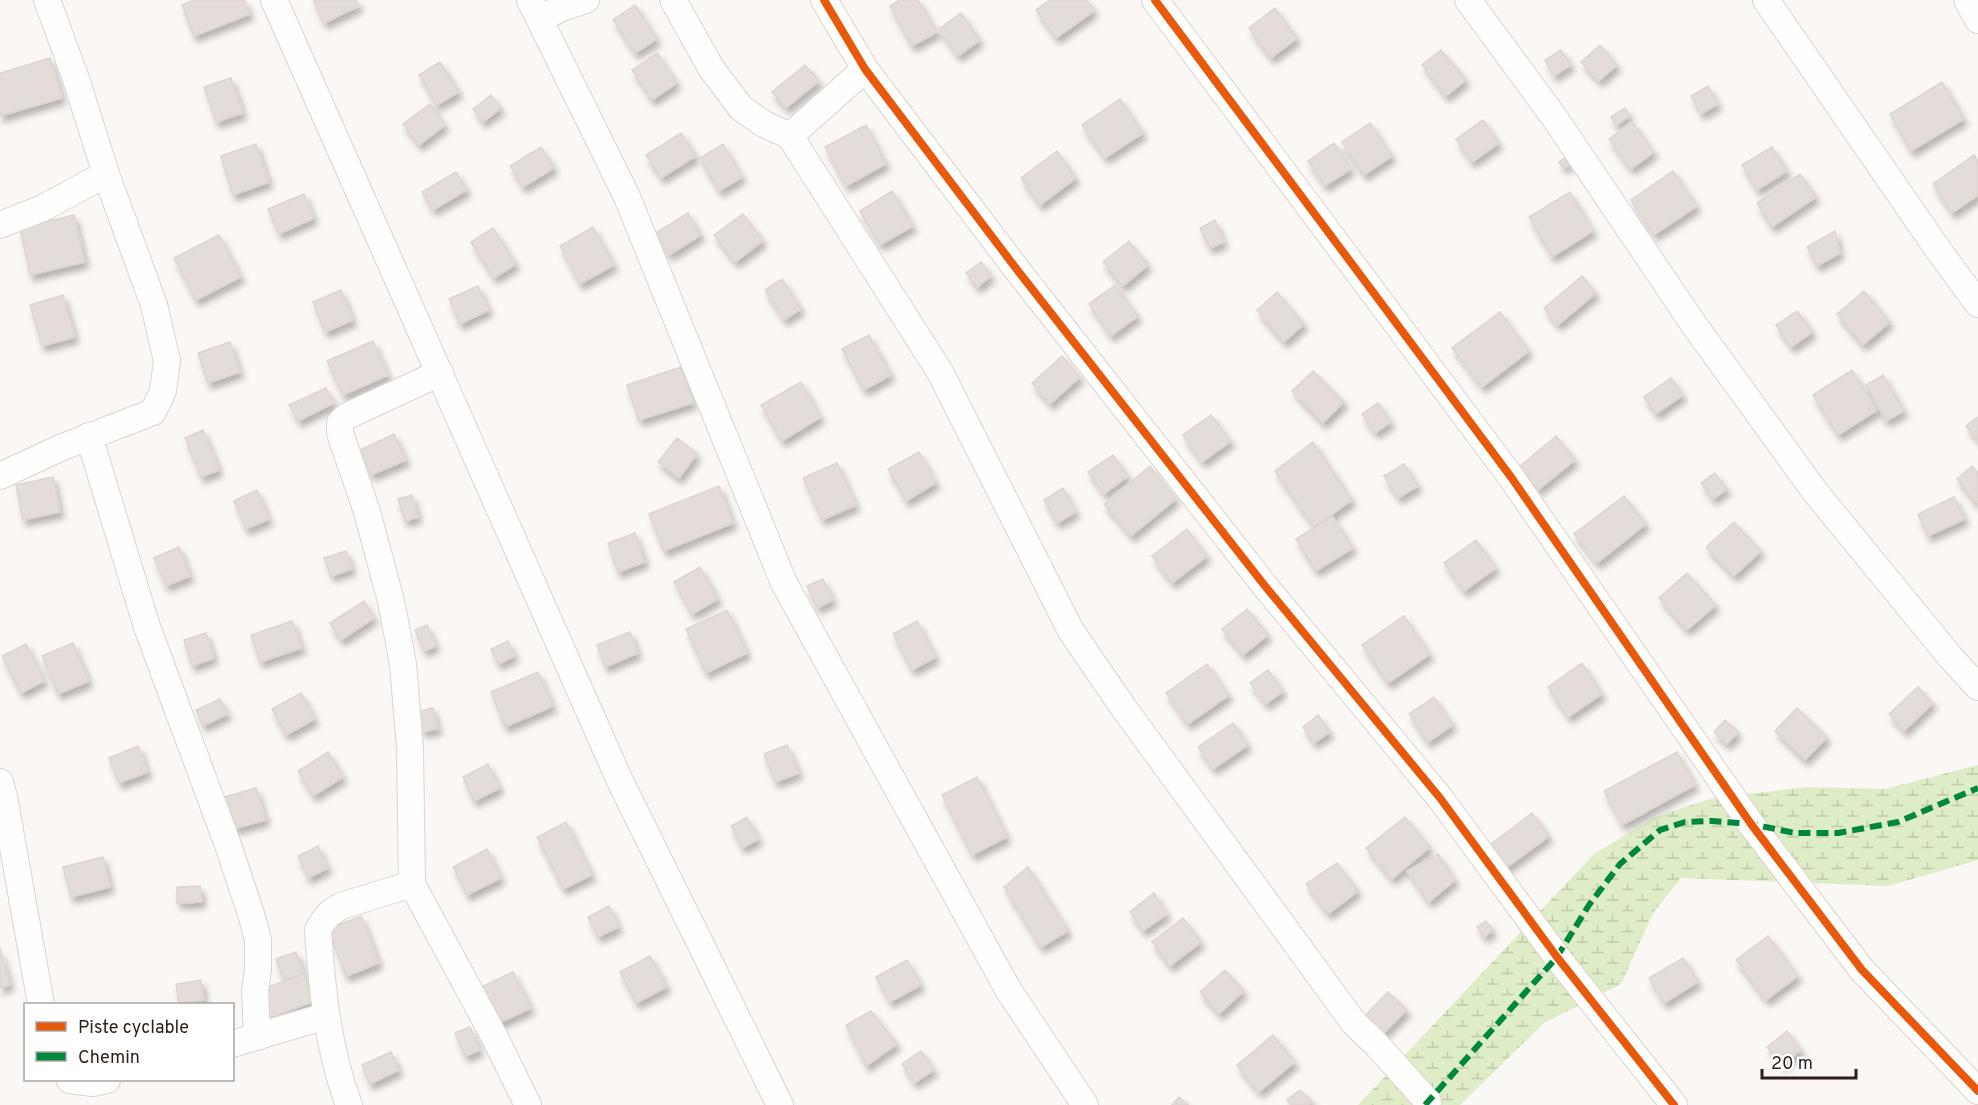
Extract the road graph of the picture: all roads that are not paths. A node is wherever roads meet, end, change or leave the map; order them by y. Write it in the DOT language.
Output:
graph roads {
  1 [pos="47,0"];
  2 [pos="274,0"];
  3 [pos="586,0"];
  4 [pos="673,0"];
  5 [pos="824,0"];
  6 [pos="1155,0"];
  7 [pos="1468,0"];
  8 [pos="1766,0"];
  9 [pos="1967,0"];
  10 [pos="535,9"];
  11 [pos="1978,20"];
  12 [pos="865,69"];
  13 [pos="790,136"];
  14 [pos="106,174"];
  15 [pos="0,225"];
  16 [pos="1978,304"];
  17 [pos="440,373"];
  18 [pos="89,436"];
  19 [pos="0,476"];
  20 [pos="1978,687"];
  21 [pos="0,782"];
  22 [pos="412,884"];
  23 [pos="41,1003"];
  24 [pos="326,1016"];
  25 [pos="257,1036"];
  26 [pos="234,1043"];
  27 [pos="78,1081"];
  28 [pos="102,1081"];
  29 [pos="1978,1091"];
  30 [pos="1428,1102"];
  31 [pos="349,1105"];
  32 [pos="528,1105"];
  33 [pos="780,1105"];
  34 [pos="1085,1105"];
  35 [pos="1674,1105"];
  1 -- 14 [label="street"];
  2 -- 17 [label="street"];
  3 -- 10 [label="street"];
  4 -- 13 [label="street"];
  5 -- 12 [label="street"];
  6 -- 29 [label="street"];
  7 -- 20 [label="street"];
  8 -- 16 [label="street"];
  9 -- 11 [label="street"];
  10 -- 34 [label="street"];
  12 -- 13 [label="street"];
  12 -- 35 [label="street"];
  13 -- 30 [label="street"];
  14 -- 15 [label="street"];
  14 -- 18 [label="street"];
  17 -- 22 [label="street"];
  17 -- 33 [label="street"];
  18 -- 19 [label="street"];
  18 -- 25 [label="street"];
  21 -- 23 [label="street"];
  22 -- 24 [label="street"];
  22 -- 32 [label="street"];
  24 -- 25 [label="street"];
  24 -- 31 [label="street"];
  25 -- 26 [label="street"];
  27 -- 28 [label="street"];
}
